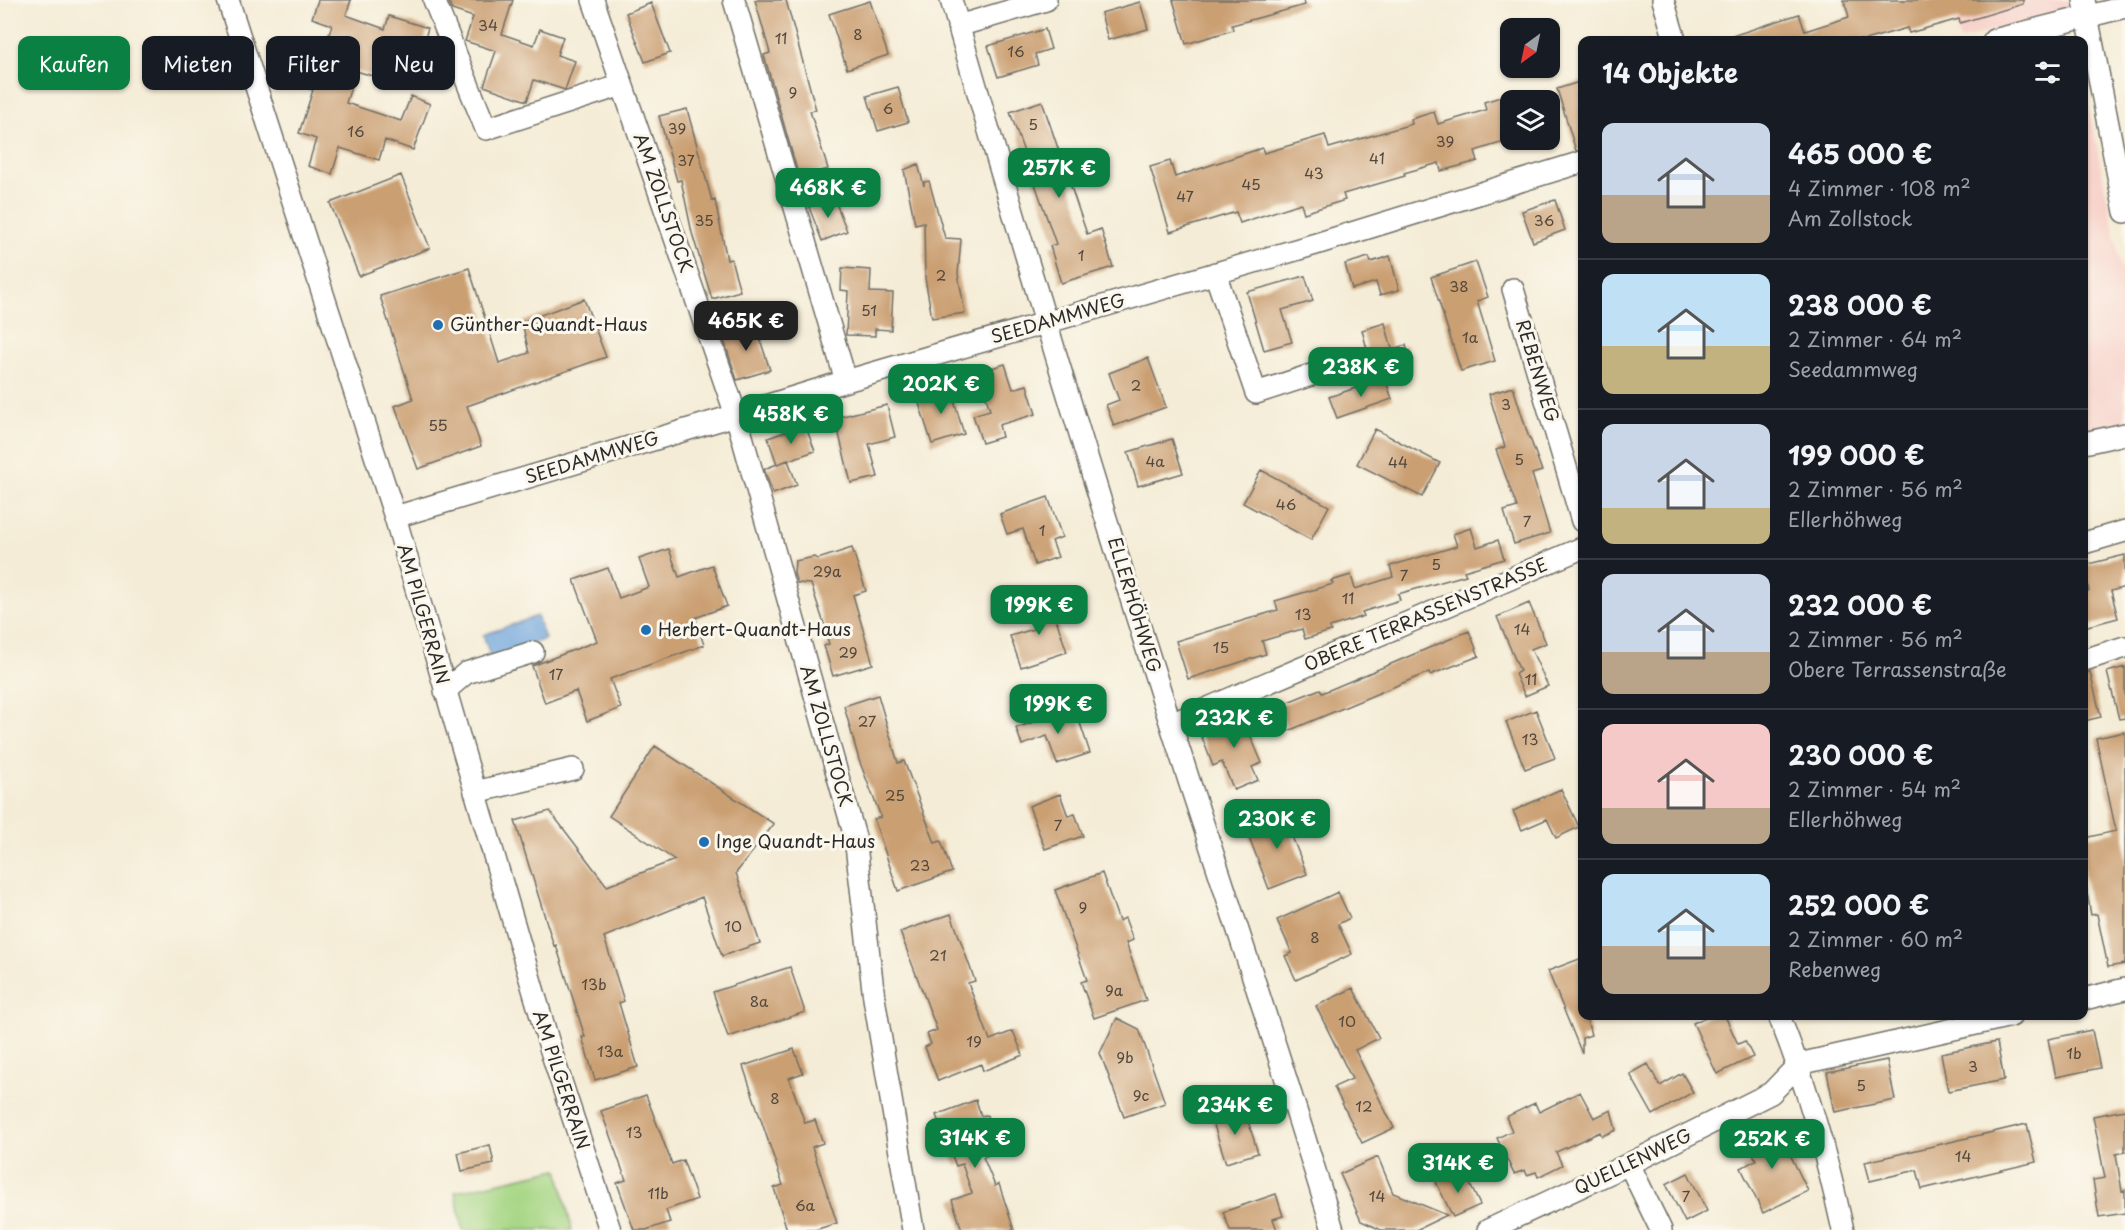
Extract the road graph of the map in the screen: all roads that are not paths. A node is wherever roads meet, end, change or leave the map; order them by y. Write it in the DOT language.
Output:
graph roads {
  1 [pos="228,0"];
  2 [pos="434,0"];
  3 [pos="593,0"];
  4 [pos="734,0"];
  5 [pos="951,0"];
  6 [pos="1046,0"];
  7 [pos="1663,0"];
  8 [pos="2125,7"];
  9 [pos="2086,8"];
  10 [pos="958,26"];
  11 [pos="2050,33"];
  12 [pos="1674,36"];
  13 [pos="2026,36"];
  14 [pos="622,85"];
  15 [pos="1578,163"];
  16 [pos="2121,175"];
  17 [pos="2125,212"];
  18 [pos="1215,273"];
  19 [pos="1513,289"];
  20 [pos="1045,323"];
  21 [pos="1351,362"];
  22 [pos="846,381"];
  23 [pos="736,416"];
  24 [pos="2125,434"];
  25 [pos="2088,442"];
  26 [pos="1578,508"];
  27 [pos="395,517"];
  28 [pos="2125,531"];
  29 [pos="2088,542"];
  30 [pos="1578,550"];
  31 [pos="2125,646"];
  32 [pos="533,652"];
  33 [pos="2088,659"];
  34 [pos="445,692"];
  35 [pos="1171,724"];
  36 [pos="573,769"];
  37 [pos="475,792"];
  38 [pos="2125,989"];
  39 [pos="2088,998"];
  40 [pos="1781,1020"];
  41 [pos="1992,1020"];
  42 [pos="1799,1064"];
  43 [pos="1629,1164"];
  44 [pos="610,1230"];
  45 [pos="913,1230"];
  46 [pos="1333,1230"];
  47 [pos="1488,1230"];
  48 [pos="1661,1230"];
  49 [pos="1843,1230"];
  1 -- 27 [label="street, AM PILGERRAIN"];
  2 -- 14 [label="street"];
  3 -- 14 [label="street, AM ZOLLSTOCK"];
  4 -- 22 [label="street"];
  5 -- 10 [label="street, ELLERHÖHWEG"];
  6 -- 10 [label="street"];
  7 -- 12 [label="street"];
  8 -- 9 [label="street"];
  9 -- 11 [label="street"];
  9 -- 16 [label="street"];
  10 -- 20 [label="street, ELLERHÖHWEG"];
  11 -- 13 [label="street"];
  14 -- 23 [label="street, AM ZOLLSTOCK"];
  15 -- 18 [label="street, SEEDAMMWEG"];
  16 -- 17 [label="street"];
  18 -- 20 [label="street, SEEDAMMWEG"];
  18 -- 21 [label="street"];
  19 -- 26 [label="street, REBENWEG"];
  20 -- 22 [label="street, SEEDAMMWEG"];
  20 -- 35 [label="street, ELLERHÖHWEG"];
  22 -- 23 [label="street, SEEDAMMWEG"];
  23 -- 27 [label="street, SEEDAMMWEG"];
  23 -- 45 [label="street, AM ZOLLSTOCK"];
  24 -- 25 [label="street"];
  27 -- 34 [label="street, AM PILGERRAIN"];
  28 -- 29 [label="street"];
  30 -- 35 [label="street, OBERE TERRASSENSTRASSE"];
  31 -- 33 [label="street"];
  32 -- 34 [label="street"];
  34 -- 37 [label="street, AM PILGERRAIN"];
  35 -- 46 [label="street, ELLERHÖHWEG"];
  36 -- 37 [label="street"];
  37 -- 44 [label="street, AM PILGERRAIN"];
  38 -- 39 [label="street"];
  40 -- 42 [label="street"];
  41 -- 42 [label="street"];
  42 -- 43 [label="street, QUELLENWEG"];
  42 -- 49 [label="street"];
  43 -- 47 [label="street, QUELLENWEG"];
  43 -- 48 [label="street"];
}
